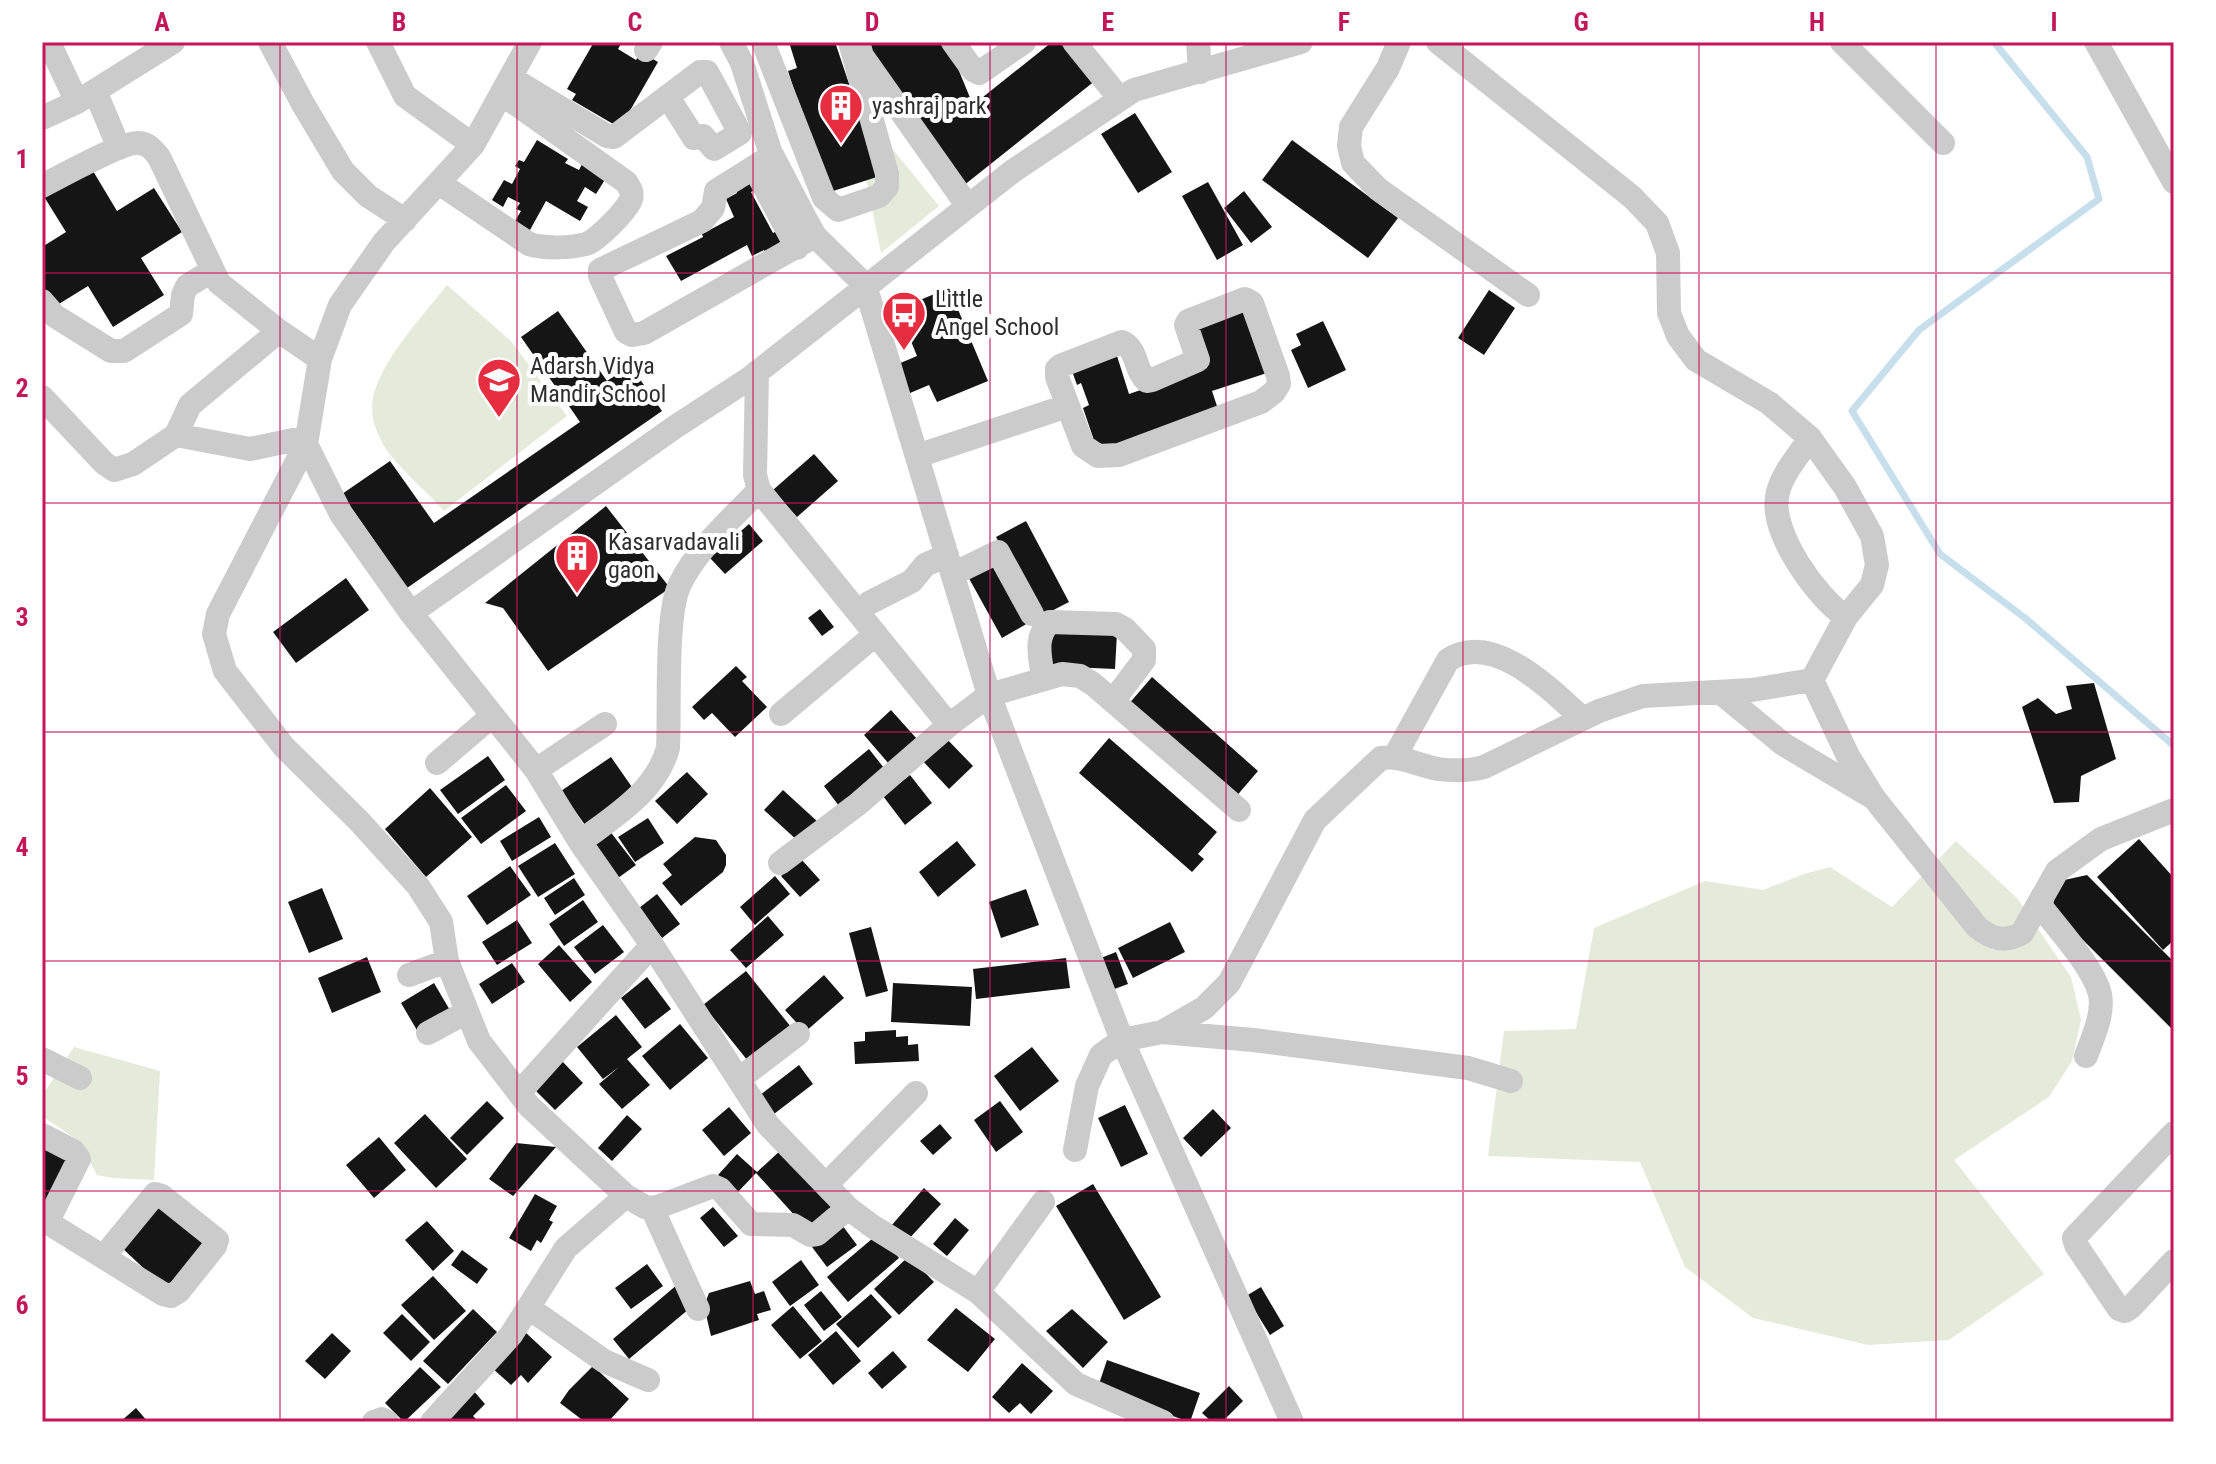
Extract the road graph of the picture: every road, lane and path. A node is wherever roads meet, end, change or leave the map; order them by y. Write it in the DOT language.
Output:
graph roads {
  1 [pos="173,42"];
  2 [pos="270,42"];
  3 [pos="378,42"];
  4 [pos="530,42"];
  5 [pos="731,42"];
  6 [pos="763,42"];
  7 [pos="850,42"];
  8 [pos="859,42"];
  9 [pos="953,42"];
  10 [pos="1024,42"];
  11 [pos="1074,42"];
  12 [pos="1198,42"];
  13 [pos="1301,42"];
  14 [pos="1399,42"];
  15 [pos="1438,42"];
  16 [pos="1842,42"];
  17 [pos="2096,42"];
  18 [pos="50,47"];
  19 [pos="1200,72"];
  20 [pos="506,86"];
  21 [pos="86,96"];
  22 [pos="668,97"];
  23 [pos="1120,99"];
  24 [pos="42,118"];
  25 [pos="1943,143"];
  26 [pos="473,145"];
  27 [pos="119,148"];
  28 [pos="763,161"];
  29 [pos="2174,182"];
  30 [pos="439,183"];
  31 [pos="42,186"];
  32 [pos="967,205"];
  33 [pos="838,210"];
  34 [pos="405,220"];
  35 [pos="806,234"];
  36 [pos="213,270"];
  37 [pos="865,285"];
  38 [pos="1528,295"];
  39 [pos="42,301"];
  40 [pos="279,331"];
  41 [pos="320,359"];
  42 [pos="757,372"];
  43 [pos="42,397"];
  44 [pos="1067,406"];
  45 [pos="176,435"];
  46 [pos="1810,438"];
  47 [pos="306,444"];
  48 [pos="917,456"];
  49 [pos="759,490"];
  50 [pos="950,565"];
  51 [pos="869,603"];
  52 [pos="411,613"];
  53 [pos="1032,614"];
  54 [pos="1846,617"];
  55 [pos="876,634"];
  56 [pos="1043,679"];
  57 [pos="1812,680"];
  58 [pos="1720,692"];
  59 [pos="989,695"];
  60 [pos="1113,701"];
  61 [pos="781,714"];
  62 [pos="492,716"];
  63 [pos="1583,719"];
  64 [pos="605,724"];
  65 [pos="949,725"];
  66 [pos="1395,756"];
  67 [pos="437,763"];
  68 [pos="536,770"];
  69 [pos="1874,798"];
  70 [pos="1239,810"];
  71 [pos="2174,810"];
  72 [pos="580,842"];
  73 [pos="780,863"];
  74 [pos="2039,904"];
  75 [pos="652,945"];
  76 [pos="447,961"];
  77 [pos="409,975"];
  78 [pos="467,1012"];
  79 [pos="1162,1032"];
  80 [pos="428,1033"];
  81 [pos="798,1034"];
  82 [pos="1122,1040"];
  83 [pos="2086,1056"];
  84 [pos="42,1059"];
  85 [pos="80,1078"];
  86 [pos="739,1079"];
  87 [pos="1511,1081"];
  88 [pos="519,1093"];
  89 [pos="916,1093"];
  90 [pos="2174,1133"];
  91 [pos="42,1135"];
  92 [pos="1075,1150"];
  93 [pos="826,1185"];
  94 [pos="626,1196"];
  95 [pos="1043,1202"];
  96 [pos="652,1208"];
  97 [pos="848,1208"];
  98 [pos="45,1220"];
  99 [pos="104,1256"];
  100 [pos="2174,1261"];
  101 [pos="978,1292"];
  102 [pos="529,1308"];
  103 [pos="698,1309"];
  104 [pos="648,1380"];
  105 [pos="374,1422"];
  106 [pos="387,1422"];
  107 [pos="432,1422"];
  108 [pos="1163,1422"];
  109 [pos="1292,1422"];
  1 -- 21 [label="street"];
  2 -- 34 [label="street"];
  3 -- 26 [label="street"];
  4 -- 20 [label="street"];
  5 -- 28 [label="street"];
  6 -- 33 [label="street"];
  7 -- 33 [label="street"];
  8 -- 32 [label="street"];
  9 -- 10 [label="street"];
  11 -- 23 [label="street"];
  12 -- 19 [label="street"];
  13 -- 19 [label="street"];
  14 -- 38 [label="street"];
  15 -- 46 [label="street"];
  16 -- 25 [label="street"];
  17 -- 29 [label="street"];
  18 -- 21 [label="street"];
  19 -- 23 [label="street"];
  20 -- 22 [label="street"];
  20 -- 26 [label="street"];
  20 -- 30 [label="street"];
  21 -- 24 [label="street"];
  21 -- 27 [label="street"];
  23 -- 32 [label="street"];
  26 -- 30 [label="street"];
  27 -- 31 [label="street"];
  27 -- 36 [label="street"];
  28 -- 35 [label="street"];
  28 -- 35 [label="street"];
  30 -- 34 [label="street"];
  32 -- 37 [label="street"];
  33 -- 35 [label="street"];
  34 -- 41 [label="street"];
  35 -- 37 [label="street"];
  36 -- 39 [label="street"];
  36 -- 40 [label="street"];
  37 -- 42 [label="street"];
  37 -- 48 [label="street"];
  40 -- 41 [label="street"];
  40 -- 45 [label="street"];
  41 -- 47 [label="street"];
  42 -- 49 [label="street"];
  42 -- 52 [label="street"];
  43 -- 45 [label="street"];
  44 -- 44 [label="street"];
  44 -- 48 [label="street"];
  45 -- 47 [label="street"];
  46 -- 54 [label="street"];
  46 -- 54 [label="street"];
  47 -- 52 [label="street"];
  47 -- 76 [label="street"];
  48 -- 50 [label="street"];
  49 -- 55 [label="street"];
  49 -- 72 [label="street"];
  50 -- 51 [label="street"];
  50 -- 53 [label="street"];
  50 -- 59 [label="street"];
  52 -- 62 [label="street"];
  54 -- 57 [label="street"];
  55 -- 61 [label="street"];
  55 -- 65 [label="street"];
  56 -- 59 [label="street"];
  56 -- 60 [label="street"];
  56 -- 60 [label="street"];
  57 -- 58 [label="street"];
  57 -- 69 [label="street"];
  58 -- 63 [label="street"];
  58 -- 69 [label="street"];
  59 -- 65 [label="street"];
  59 -- 82 [label="street"];
  60 -- 70 [label="street"];
  62 -- 67 [label="street"];
  62 -- 68 [label="street"];
  63 -- 66 [label="street"];
  63 -- 66 [label="street"];
  64 -- 68 [label="street"];
  65 -- 73 [label="street"];
  66 -- 79 [label="street"];
  68 -- 72 [label="street"];
  69 -- 74 [label="street"];
  71 -- 74 [label="street"];
  72 -- 75 [label="street"];
  74 -- 83 [label="street"];
  75 -- 86 [label="street"];
  75 -- 88 [label="street"];
  76 -- 77 [label="street"];
  76 -- 78 [label="street"];
  78 -- 80 [label="street"];
  78 -- 88 [label="street"];
  79 -- 82 [label="street"];
  79 -- 87 [label="street"];
  81 -- 86 [label="street"];
  82 -- 92 [label="street"];
  82 -- 109 [label="street"];
  84 -- 85 [label="street"];
  86 -- 93 [label="street"];
  88 -- 94 [label="street"];
  89 -- 93 [label="street"];
  90 -- 100 [label="street"];
  91 -- 98 [label="street"];
  93 -- 97 [label="street"];
  94 -- 96 [label="street"];
  94 -- 102 [label="street"];
  95 -- 101 [label="street"];
  96 -- 97 [label="street"];
  96 -- 103 [label="street"];
  97 -- 101 [label="street"];
  98 -- 99 [label="street"];
  99 -- 99 [label="street"];
  101 -- 108 [label="street"];
  102 -- 104 [label="street"];
  102 -- 107 [label="street"];
  105 -- 106 [label="street"];
}
